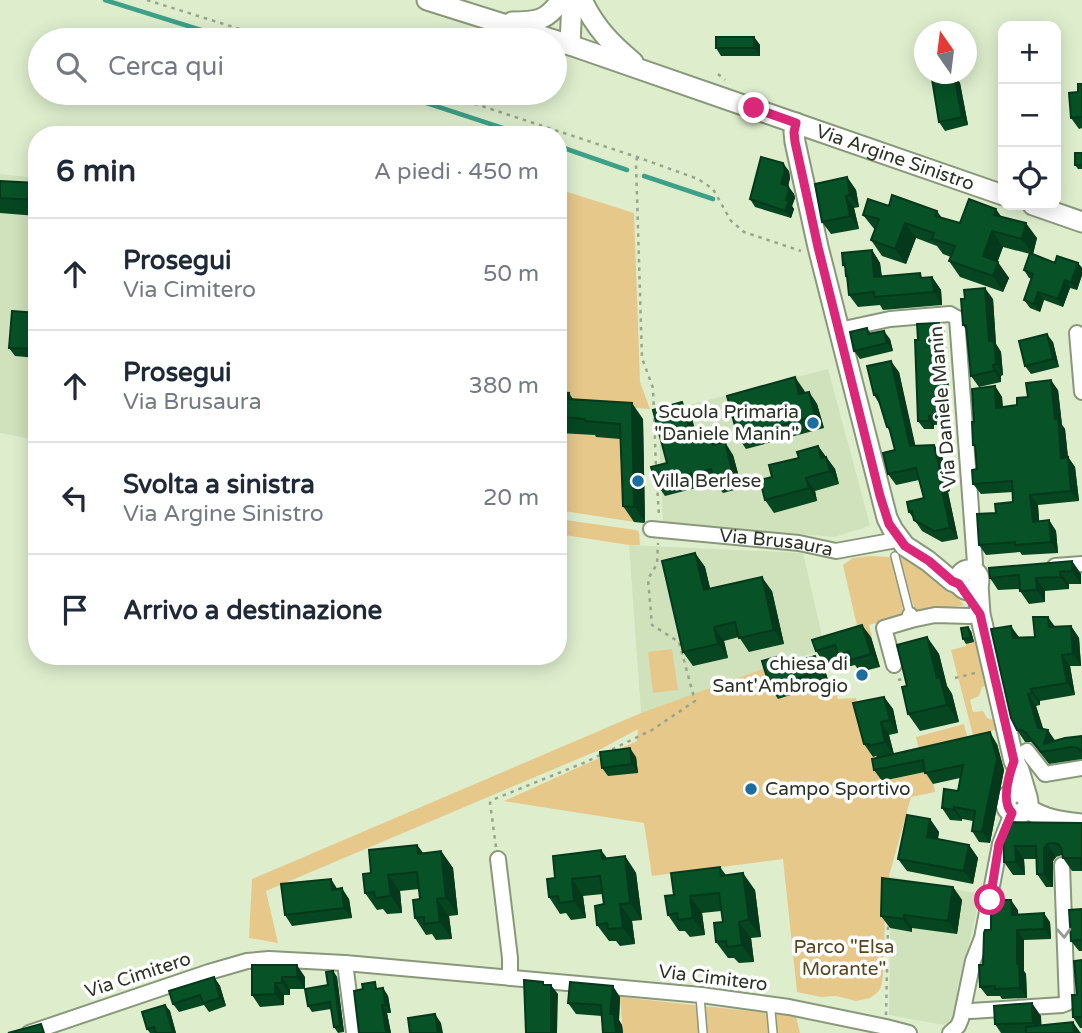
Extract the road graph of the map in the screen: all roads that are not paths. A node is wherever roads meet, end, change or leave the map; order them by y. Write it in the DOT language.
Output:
graph roads {
  1 [pos="427,0"];
  2 [pos="561,0"];
  3 [pos="572,0"];
  4 [pos="582,0"];
  5 [pos="497,22"];
  6 [pos="516,28"];
  7 [pos="567,44"];
  8 [pos="570,45"];
  9 [pos="642,70"];
  10 [pos="796,123"];
  11 [pos="998,192"];
  12 [pos="1047,210"];
  13 [pos="1082,222"];
  14 [pos="839,330"];
  15 [pos="1077,333"];
  16 [pos="1082,392"];
  17 [pos="655,530"];
  18 [pos="897,546"];
  19 [pos="1082,564"];
  20 [pos="1046,566"];
  21 [pos="973,578"];
  22 [pos="975,615"];
  23 [pos="910,618"];
  24 [pos="894,665"];
  25 [pos="1019,757"];
  26 [pos="1082,768"];
  27 [pos="1018,804"];
  28 [pos="1082,824"];
  29 [pos="498,859"];
  30 [pos="1062,865"];
  31 [pos="345,963"];
  32 [pos="510,978"];
  33 [pos="701,995"];
  34 [pos="772,1004"];
  35 [pos="963,1010"];
  36 [pos="29,1033"];
  37 [pos="354,1033"];
  38 [pos="703,1033"];
  39 [pos="773,1033"];
  40 [pos="909,1033"];
  41 [pos="950,1033"];
  1 -- 5 [label="main road, Via Argine Sinistro"];
  2 -- 5 [label="main road"];
  3 -- 8 [label="main road"];
  4 -- 9 [label="main road"];
  5 -- 6 [label="main road, Via Argine Sinistro"];
  7 -- 8 [label="main road, Via Argine Sinistro"];
  8 -- 9 [label="main road, Via Argine Sinistro"];
  9 -- 10 [label="main road, Via Argine Sinistro"];
  10 -- 11 [label="main road, Via Argine Sinistro"];
  10 -- 14 [label="main road"];
  12 -- 13 [label="main road"];
  14 -- 18 [label="main road"];
  14 -- 21 [label="street, Via Daniele Manin"];
  15 -- 16 [label="street"];
  17 -- 18 [label="street, Via Brusaura"];
  18 -- 21 [label="main road"];
  18 -- 23 [label="lane"];
  19 -- 20 [label="street"];
  21 -- 22 [label="main road"];
  22 -- 23 [label="street"];
  22 -- 25 [label="main road"];
  23 -- 24 [label="street"];
  25 -- 26 [label="street"];
  25 -- 27 [label="main road"];
  27 -- 28 [label="main road"];
  27 -- 35 [label="street"];
  29 -- 32 [label="street"];
  30 -- 35 [label="street, one-way"];
  31 -- 32 [label="street, Via Cimitero"];
  31 -- 36 [label="street, Via Cimitero"];
  31 -- 37 [label="street"];
  32 -- 33 [label="street, Via Cimitero"];
  33 -- 34 [label="street, Via Cimitero"];
  33 -- 38 [label="lane"];
  34 -- 39 [label="lane"];
  34 -- 40 [label="street, Via Cimitero"];
  35 -- 41 [label="street"];
}
